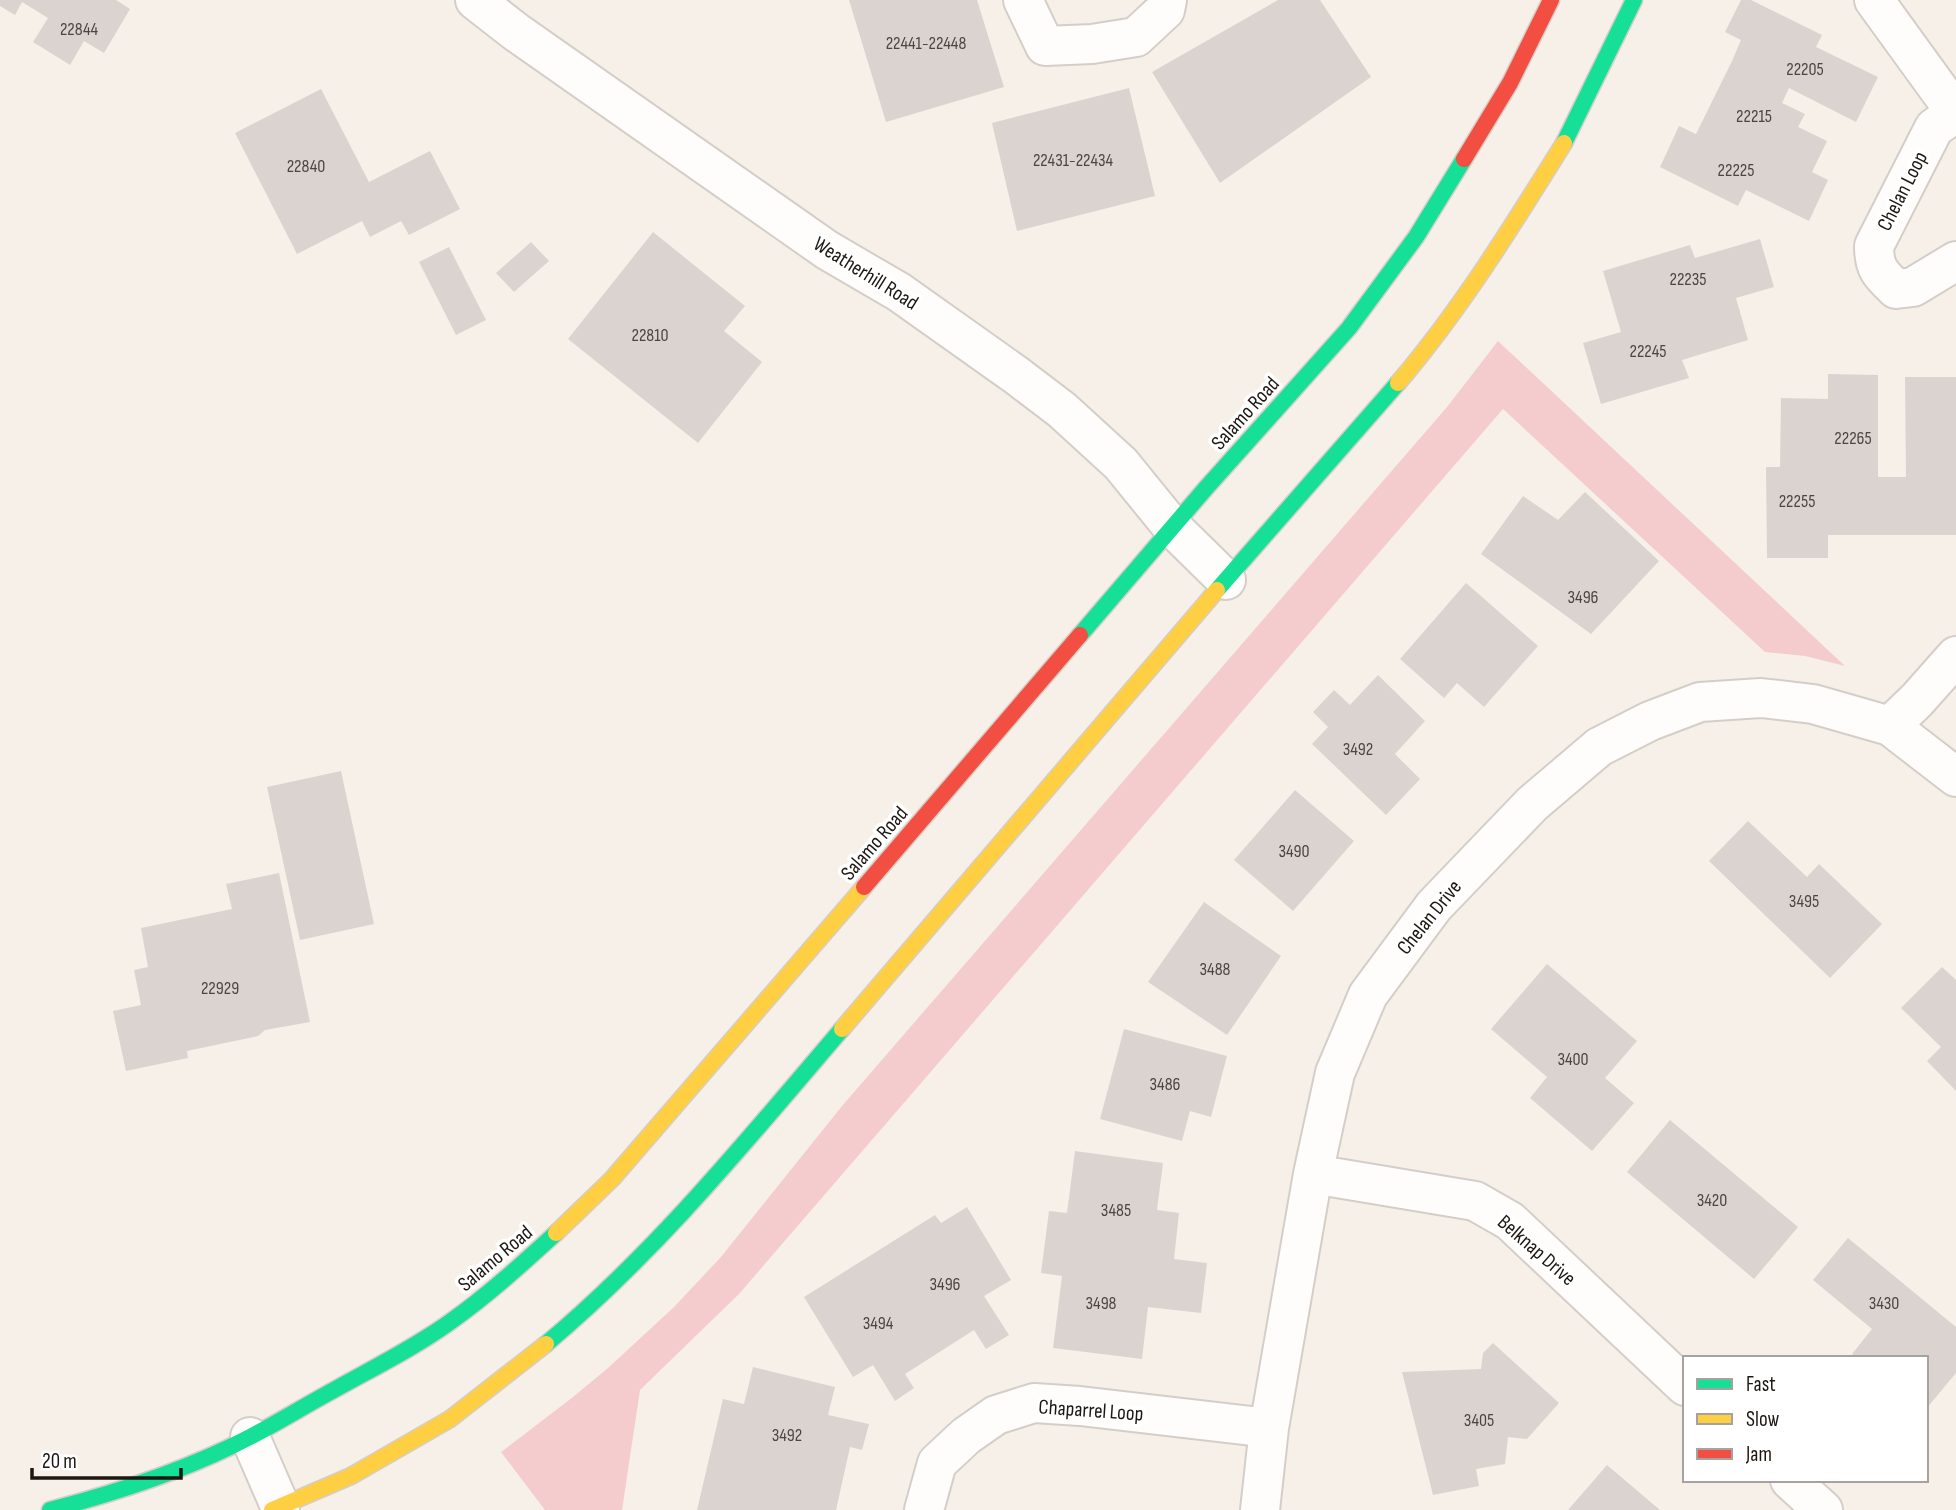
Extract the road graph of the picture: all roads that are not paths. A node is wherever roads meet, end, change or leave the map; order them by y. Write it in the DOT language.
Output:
graph roads {
  1 [pos="475,0"];
  2 [pos="1023,0"];
  3 [pos="1167,0"];
  4 [pos="1551,0"];
  5 [pos="1634,0"];
  6 [pos="1874,0"];
  7 [pos="1956,113"];
  8 [pos="1956,261"];
  9 [pos="1173,528"];
  10 [pos="1226,580"];
  11 [pos="1956,656"];
  12 [pos="1890,726"];
  13 [pos="1956,777"];
  14 [pos="1313,1174"];
  15 [pos="1683,1384"];
  16 [pos="1269,1428"];
  17 [pos="250,1437"];
  18 [pos="1792,1482"];
  19 [pos="280,1509"];
  20 [pos="50,1510"];
  21 [pos="924,1510"];
  22 [pos="1260,1510"];
  23 [pos="1823,1510"];
  1 -- 9 [label="street, Weatherhill Road"];
  2 -- 3 [label="street"];
  4 -- 9 [label="main road, Salamo Road"];
  5 -- 10 [label="main road"];
  6 -- 7 [label="street, Chelan Loop"];
  7 -- 8 [label="street, Chelan Loop"];
  9 -- 10 [label="street, Weatherhill Road"];
  9 -- 17 [label="main road, Salamo Road"];
  10 -- 19 [label="main road"];
  11 -- 12 [label="street"];
  12 -- 13 [label="street, Chelan Drive"];
  12 -- 14 [label="street, Chelan Drive"];
  14 -- 15 [label="street, Belknap Drive"];
  14 -- 16 [label="street, Chelan Drive"];
  16 -- 21 [label="street, Chaparrel Loop"];
  16 -- 22 [label="street, Chelan Drive"];
  17 -- 19 [label="street"];
  17 -- 20 [label="main road, Salamo Road"];
  18 -- 23 [label="street"];
}
